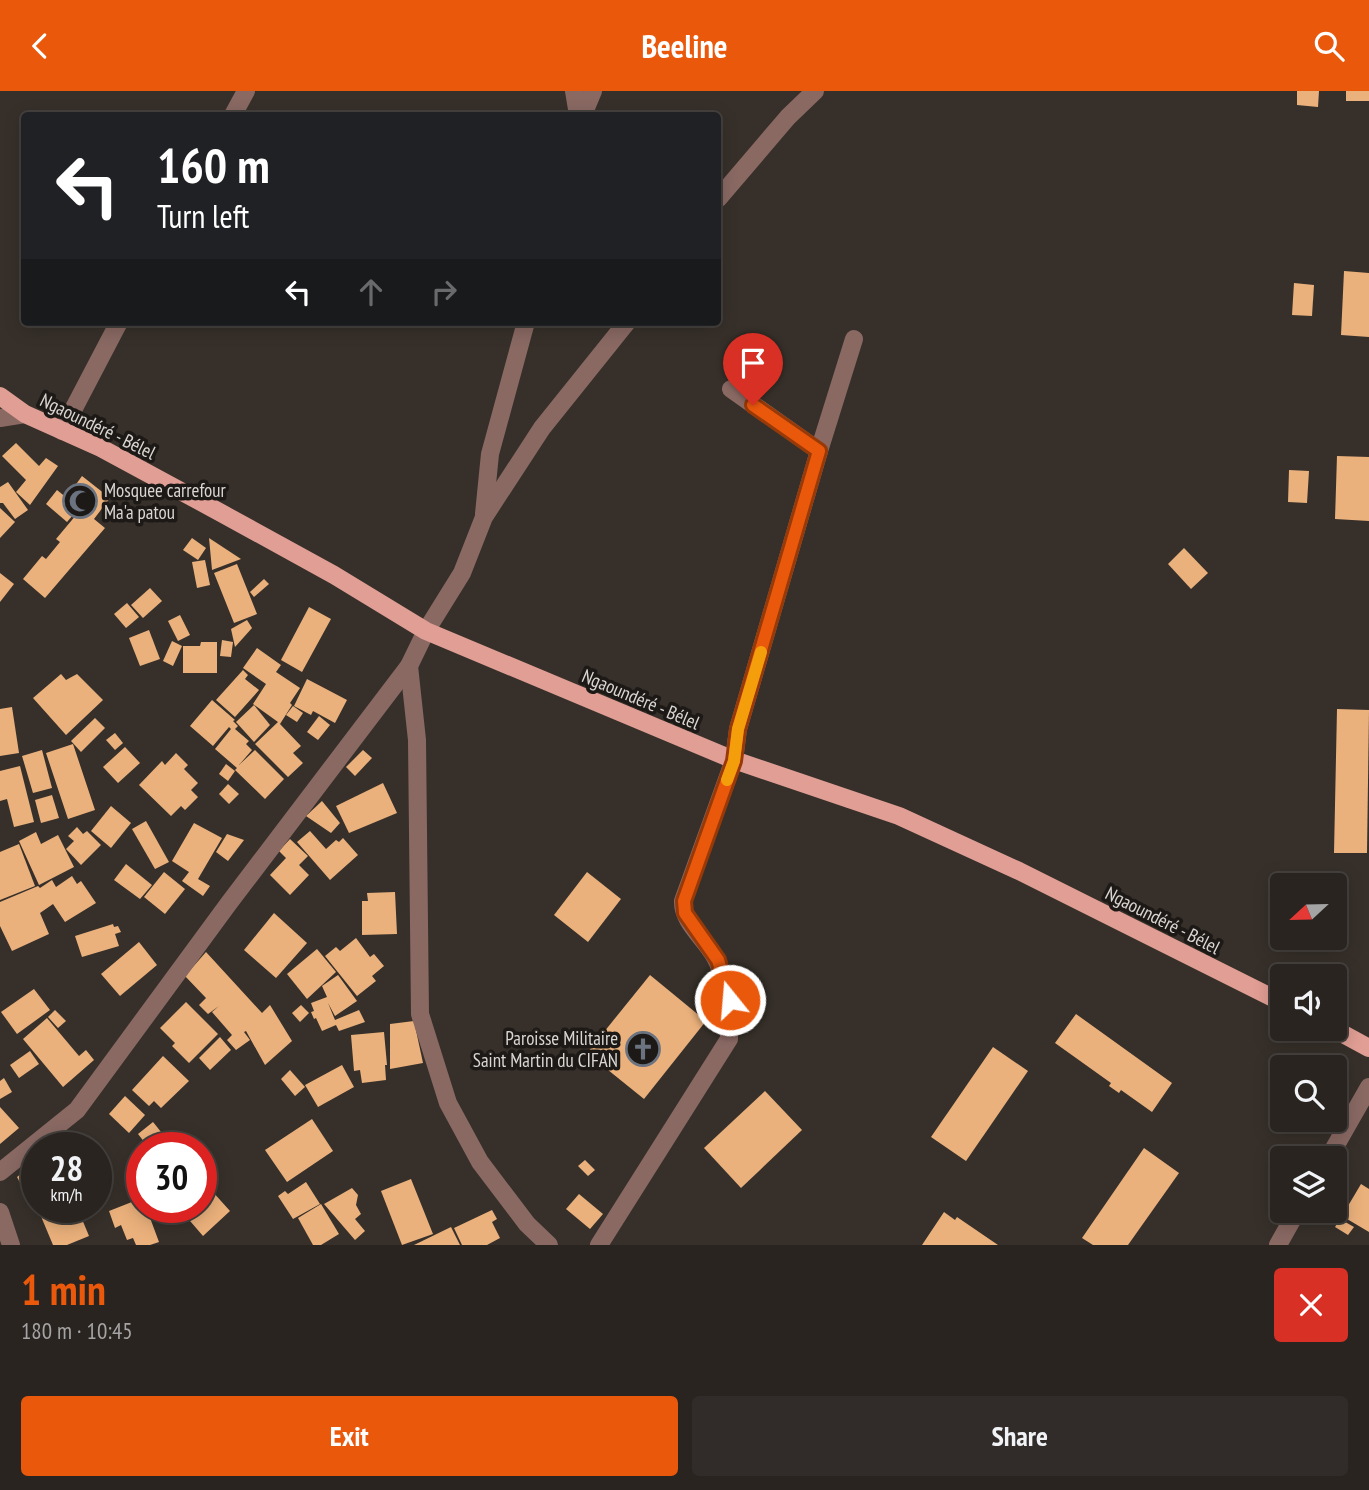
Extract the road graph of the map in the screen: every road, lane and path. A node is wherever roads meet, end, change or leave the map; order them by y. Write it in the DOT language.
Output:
graph roads {
  1 [pos="246,91"];
  2 [pos="574,91"];
  3 [pos="593,91"];
  4 [pos="815,91"];
  5 [pos="235,112"];
  6 [pos="578,112"];
  7 [pos="584,112"];
  8 [pos="721,195"];
  9 [pos="117,326"];
  10 [pos="525,326"];
  11 [pos="623,326"];
  12 [pos="855,339"];
  13 [pos="731,389"];
  14 [pos="0,396"];
  15 [pos="25,414"];
  16 [pos="0,418"];
  17 [pos="62,431"];
  18 [pos="819,451"];
  19 [pos="484,517"];
  20 [pos="426,631"];
  21 [pos="409,666"];
  22 [pos="734,761"];
  23 [pos="1270,996"];
  24 [pos="1347,1036"];
  25 [pos="1369,1048"];
  26 [pos="1369,1087"];
  27 [pos="1335,1146"];
  28 [pos="2,1167"];
  29 [pos="0,1212"];
  30 [pos="1290,1223"];
  31 [pos="11,1245"];
  32 [pos="549,1245"];
  33 [pos="599,1245"];
  34 [pos="1278,1245"];
  1 -- 5 [label="street"];
  2 -- 6 [label="street"];
  3 -- 7 [label="street"];
  4 -- 8 [label="street"];
  9 -- 17 [label="street"];
  10 -- 19 [label="street"];
  11 -- 19 [label="street"];
  12 -- 18 [label="street"];
  13 -- 18 [label="street"];
  14 -- 15 [label="main road, Ngaoundéré - Bélel"];
  15 -- 16 [label="street"];
  15 -- 17 [label="main road, Ngaoundéré - Bélel"];
  17 -- 20 [label="main road, Ngaoundéré - Bélel"];
  18 -- 22 [label="street"];
  19 -- 20 [label="street"];
  20 -- 21 [label="street"];
  20 -- 22 [label="main road, Ngaoundéré - Bélel"];
  21 -- 28 [label="street"];
  21 -- 32 [label="street"];
  22 -- 23 [label="main road, Ngaoundéré - Bélel"];
  22 -- 33 [label="street"];
  24 -- 25 [label="main road"];
  26 -- 27 [label="street"];
  29 -- 31 [label="street"];
  30 -- 34 [label="street"];
}
